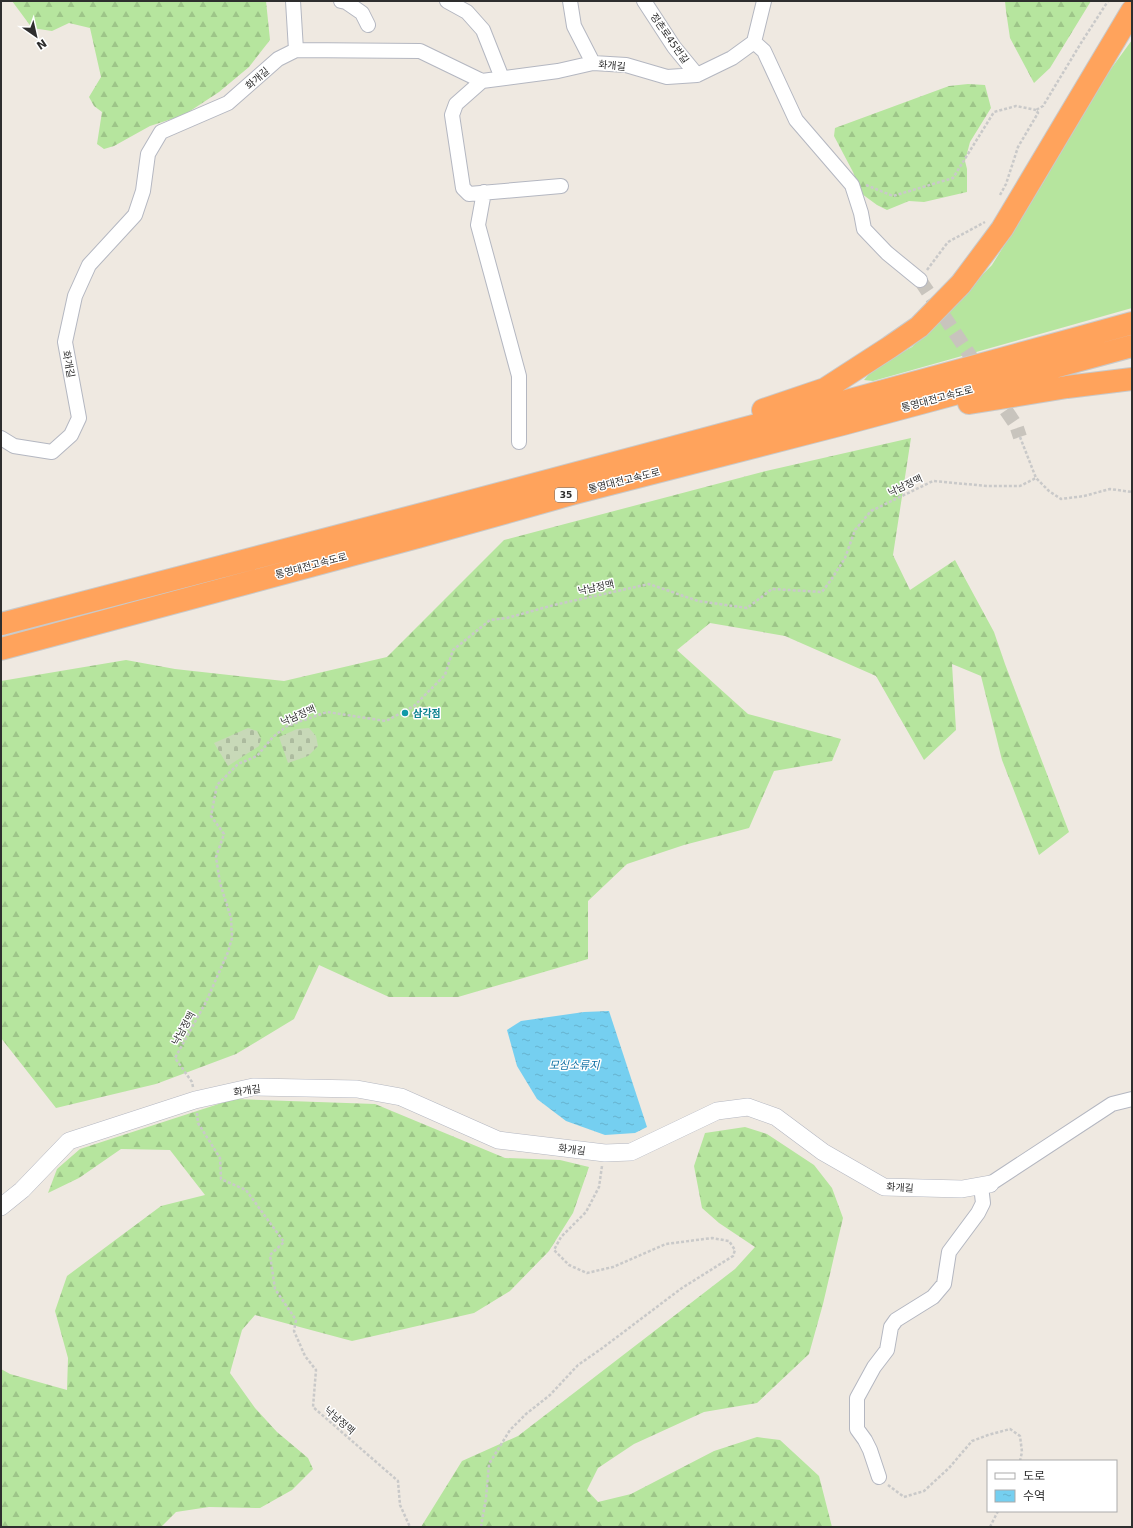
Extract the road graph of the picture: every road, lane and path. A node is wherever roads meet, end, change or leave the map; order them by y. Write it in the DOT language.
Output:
graph roads {
  1 [pos="293,1"];
  2 [pos="340,1"];
  3 [pos="447,1"];
  4 [pos="570,1"];
  5 [pos="644,1"];
  6 [pos="764,1"];
  7 [pos="1108,1"];
  8 [pos="1129,20"];
  9 [pos="368,25"];
  10 [pos="754,42"];
  11 [pos="296,50"];
  12 [pos="593,64"];
  13 [pos="697,75"];
  14 [pos="502,78"];
  15 [pos="482,81"];
  16 [pos="1036,110"];
  17 [pos="852,185"];
  18 [pos="560,186"];
  19 [pos="484,192"];
  20 [pos="1000,196"];
  21 [pos="988,220"];
  22 [pos="920,280"];
  23 [pos="1132,323"];
  24 [pos="1132,346"];
  25 [pos="1132,379"];
  26 [pos="843,424"];
  27 [pos="1020,437"];
  28 [pos="1,438"];
  29 [pos="519,442"];
  30 [pos="1036,478"];
  31 [pos="507,492"];
  32 [pos="1132,492"];
  33 [pos="1,624"];
  34 [pos="1,649"];
  35 [pos="1132,1099"];
  36 [pos="195,1100"];
  37 [pos="605,1153"];
  38 [pos="986,1185"];
  39 [pos="1,1207"];
  40 [pos="1020,1460"];
  41 [pos="879,1477"];
  42 [pos="998,1512"];
  43 [pos="410,1527"];
  44 [pos="481,1527"];
  45 [pos="990,1527"];
  1 -- 11 [label="street"];
  2 -- 9 [label="street"];
  3 -- 14 [label="street"];
  4 -- 12 [label="street"];
  5 -- 13 [label="street, 정촌로45번길"];
  6 -- 10 [label="street"];
  7 -- 16 [label="path"];
  8 -- 31 [label="highway"];
  10 -- 13 [label="street, 화개길"];
  10 -- 17 [label="street"];
  11 -- 15 [label="street, 화개길"];
  11 -- 28 [label="street, 화개길"];
  12 -- 13 [label="street, 화개길"];
  12 -- 14 [label="street, 화개길"];
  14 -- 15 [label="street, 화개길"];
  15 -- 19 [label="street"];
  16 -- 17 [label="path"];
  16 -- 20 [label="path"];
  17 -- 22 [label="street"];
  18 -- 19 [label="street"];
  19 -- 29 [label="street"];
  21 -- 22 [label="path"];
  23 -- 31 [label="highway, 통영대전고속도로 / 35"];
  24 -- 26 [label="highway, 통영대전고속도로 / 35"];
  25 -- 26 [label="highway"];
  26 -- 34 [label="highway, 통영대전고속도로 / 35"];
  27 -- 30 [label="path"];
  30 -- 32 [label="path"];
  30 -- 36 [label="path, 낙남정맥"];
  31 -- 33 [label="highway, 통영대전고속도로 / 35"];
  35 -- 38 [label="street, 화개길"];
  36 -- 37 [label="street, 화개길"];
  36 -- 39 [label="street, 화개길"];
  36 -- 43 [label="path, 낙남정맥"];
  37 -- 38 [label="street, 화개길"];
  37 -- 44 [label="path"];
  38 -- 41 [label="street"];
  40 -- 41 [label="path"];
  42 -- 45 [label="path"];
}
